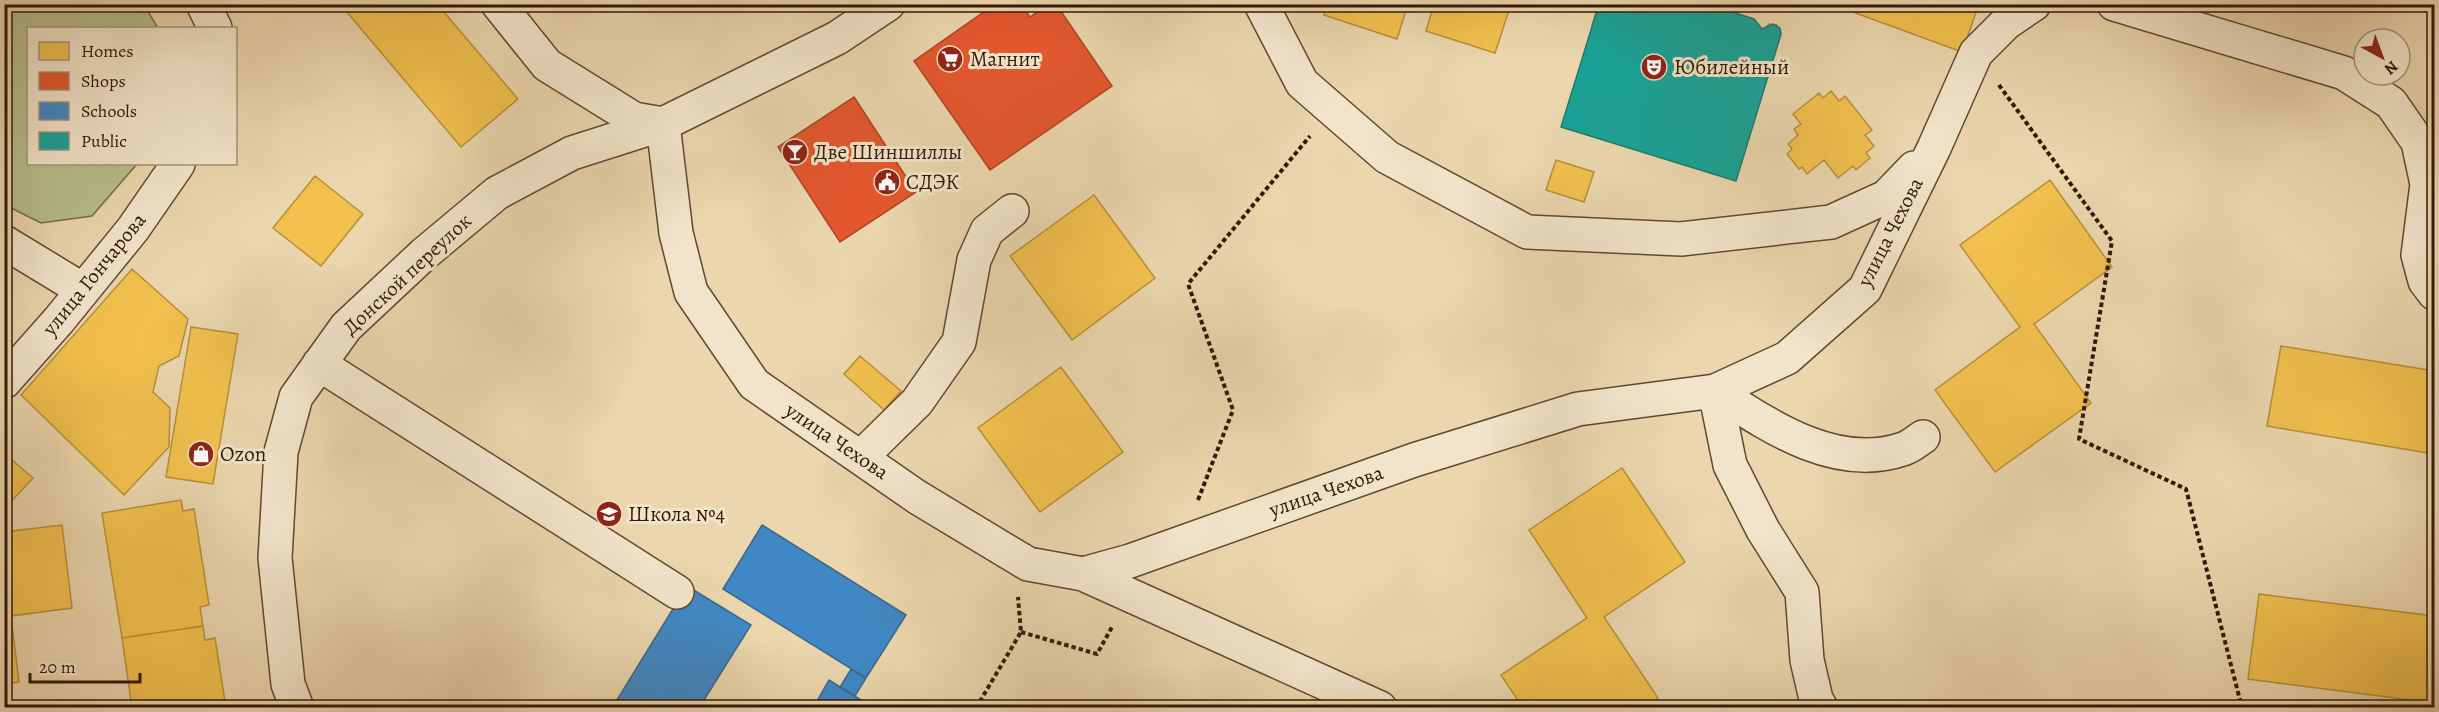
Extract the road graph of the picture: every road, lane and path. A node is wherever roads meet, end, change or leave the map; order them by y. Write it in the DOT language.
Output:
graph roads {
  1 [pos="203,4"];
  2 [pos="498,4"];
  3 [pos="888,4"];
  4 [pos="1261,4"];
  5 [pos="2034,4"];
  6 [pos="2114,4"];
  7 [pos="214,27"];
  8 [pos="1976,53"];
  9 [pos="1332,109"];
  10 [pos="663,124"];
  11 [pos="1934,148"];
  12 [pos="177,165"];
  13 [pos="1012,211"];
  14 [pos="4,242"];
  15 [pos="83,290"];
  16 [pos="2434,293"];
  17 [pos="318,364"];
  18 [pos="4,382"];
  19 [pos="1715,391"];
  20 [pos="1923,437"];
  21 [pos="861,457"];
  22 [pos="1182,543"];
  23 [pos="1083,574"];
  24 [pos="677,592"];
  25 [pos="1097,654"];
  26 [pos="297,708"];
  27 [pos="976,708"];
  28 [pos="1380,708"];
  29 [pos="1821,708"];
  30 [pos="2242,708"];
  1 -- 7 [label="street"];
  2 -- 10 [label="street"];
  3 -- 10 [label="street, Донской переулок"];
  4 -- 9 [label="street"];
  5 -- 8 [label="street, улица Чехова"];
  6 -- 16 [label="street"];
  8 -- 11 [label="street, улица Чехова"];
  8 -- 30 [label="path"];
  9 -- 11 [label="street"];
  9 -- 22 [label="path"];
  10 -- 17 [label="street, Донской переулок"];
  10 -- 21 [label="street, улица Чехова"];
  11 -- 19 [label="street, улица Чехова"];
  12 -- 15 [label="street, улица Гончарова"];
  13 -- 21 [label="street"];
  14 -- 15 [label="street"];
  15 -- 18 [label="street, улица Гончарова"];
  17 -- 24 [label="street"];
  17 -- 26 [label="street, Донской переулок"];
  19 -- 20 [label="street"];
  19 -- 22 [label="street, улица Чехова"];
  19 -- 29 [label="street"];
  21 -- 23 [label="street, улица Чехова"];
  22 -- 23 [label="street, улица Чехова"];
  23 -- 28 [label="street"];
  25 -- 27 [label="path"];
}
